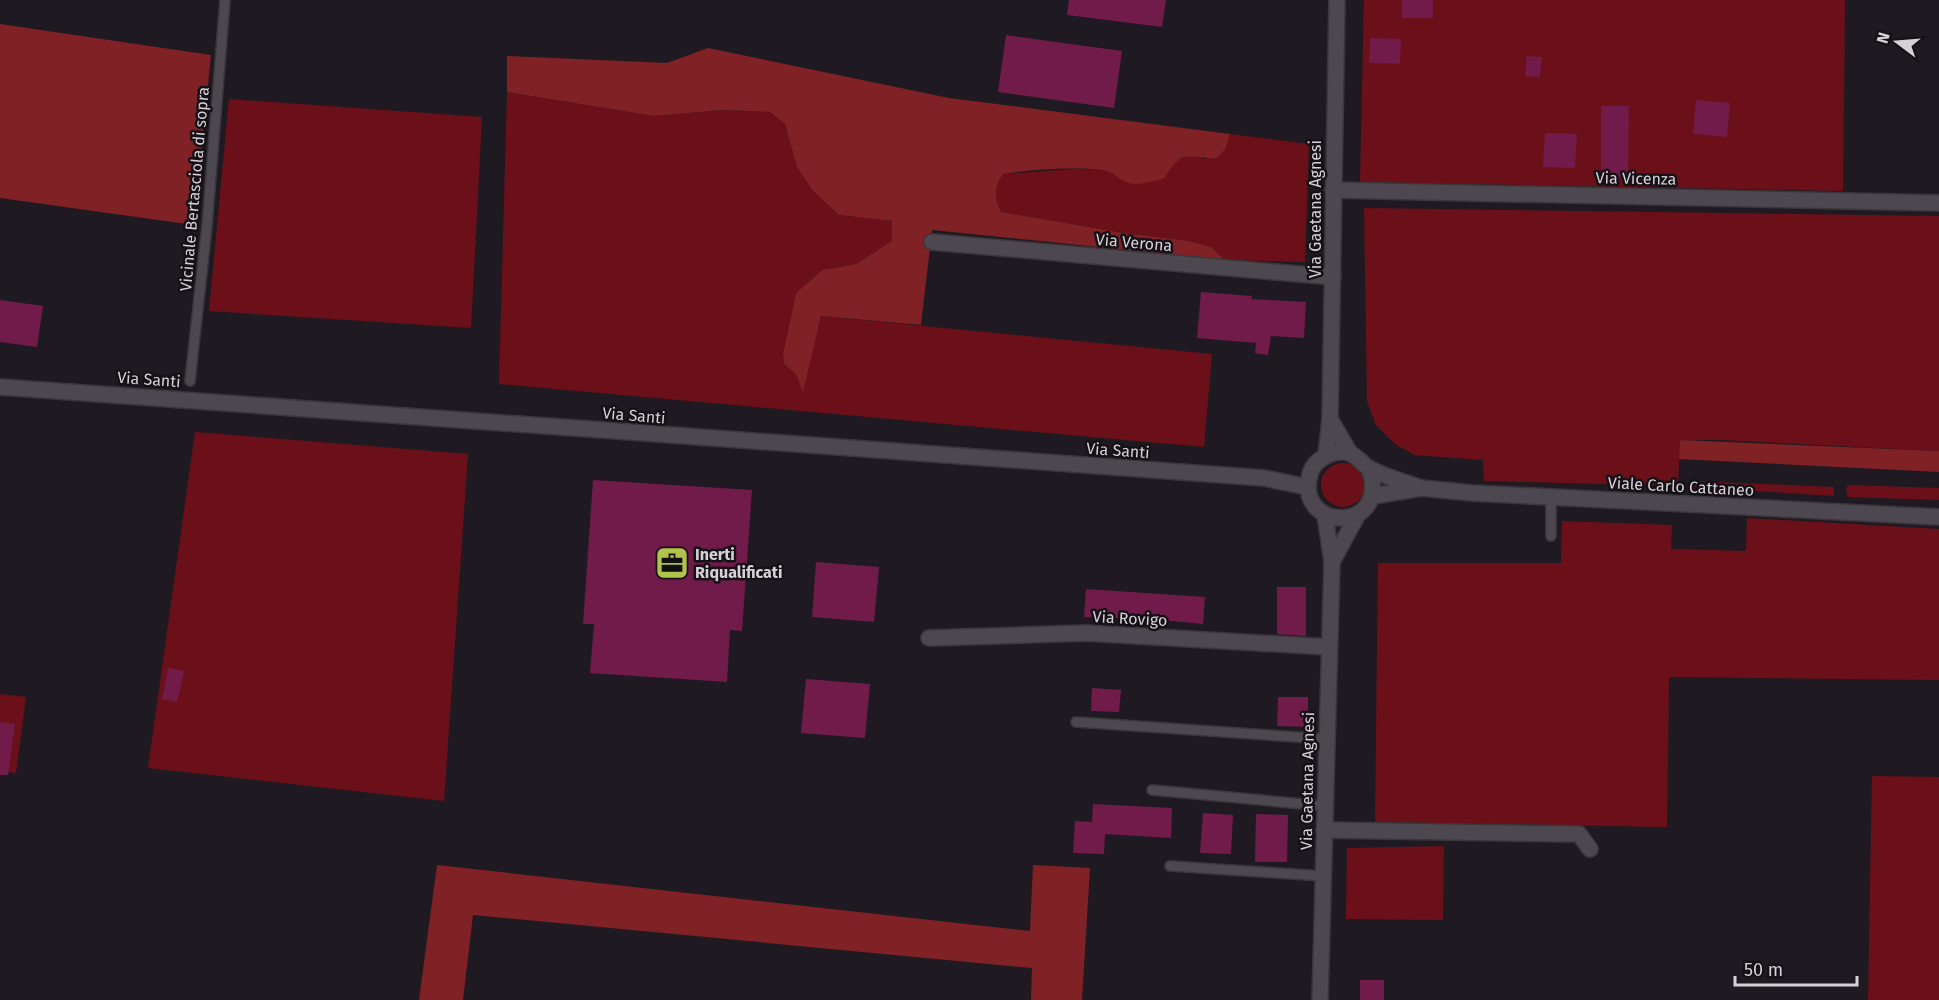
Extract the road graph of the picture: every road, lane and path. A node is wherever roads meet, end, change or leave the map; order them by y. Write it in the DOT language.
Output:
graph roads {
  1 [pos="225,0"];
  2 [pos="1337,0"];
  3 [pos="1333,190"];
  4 [pos="1939,203"];
  5 [pos="932,242"];
  6 [pos="1333,277"];
  7 [pos="190,381"];
  8 [pos="0,387"];
  9 [pos="1330,419"];
  10 [pos="1350,453"];
  11 [pos="1326,456"];
  12 [pos="1369,468"];
  13 [pos="1311,471"];
  14 [pos="1264,478"];
  15 [pos="1307,487"];
  16 [pos="1421,488"];
  17 [pos="1372,496"];
  18 [pos="1551,497"];
  19 [pos="1358,514"];
  20 [pos="1325,515"];
  21 [pos="1939,517"];
  22 [pos="1551,536"];
  23 [pos="1332,562"];
  24 [pos="929,638"];
  25 [pos="1329,646"];
  26 [pos="1076,722"];
  27 [pos="1327,739"];
  28 [pos="1152,790"];
  29 [pos="1325,806"];
  30 [pos="1324,830"];
  31 [pos="1590,849"];
  32 [pos="1170,866"];
  33 [pos="1323,876"];
  34 [pos="1320,1000"];
  1 -- 7 [label="lane, Vicinale Bertasciola di sopra"];
  2 -- 3 [label="street, Via Gaetana Agnesi"];
  3 -- 4 [label="street, Via Vicenza"];
  3 -- 6 [label="street, Via Gaetana Agnesi"];
  5 -- 6 [label="street, Via Verona"];
  6 -- 9 [label="street, Via Gaetana Agnesi"];
  8 -- 14 [label="street, Via Santi"];
  9 -- 10 [label="street"];
  9 -- 11 [label="street, Via Gaetana Agnesi"];
  10 -- 11 [label="street"];
  10 -- 12 [label="street"];
  11 -- 13 [label="street"];
  12 -- 16 [label="street, Viale Carlo Cattaneo"];
  12 -- 17 [label="street"];
  13 -- 14 [label="street, Via Santi"];
  13 -- 15 [label="street"];
  14 -- 15 [label="street, Via Santi"];
  15 -- 20 [label="street"];
  16 -- 17 [label="street, Viale Carlo Cattaneo"];
  16 -- 18 [label="street, Viale Carlo Cattaneo"];
  17 -- 19 [label="street"];
  18 -- 21 [label="street, Viale Carlo Cattaneo"];
  18 -- 22 [label="lane"];
  19 -- 20 [label="street"];
  19 -- 23 [label="street, Via Gaetana Agnesi"];
  20 -- 23 [label="street, Via Gaetana Agnesi"];
  23 -- 25 [label="street, Via Gaetana Agnesi"];
  24 -- 25 [label="street, Via Rovigo"];
  25 -- 27 [label="street, Via Gaetana Agnesi"];
  26 -- 27 [label="lane"];
  27 -- 29 [label="street, Via Gaetana Agnesi"];
  28 -- 29 [label="lane"];
  29 -- 30 [label="street, Via Gaetana Agnesi"];
  30 -- 31 [label="street"];
  30 -- 33 [label="street, Via Gaetana Agnesi"];
  32 -- 33 [label="lane"];
  33 -- 34 [label="street, Via Gaetana Agnesi"];
}
